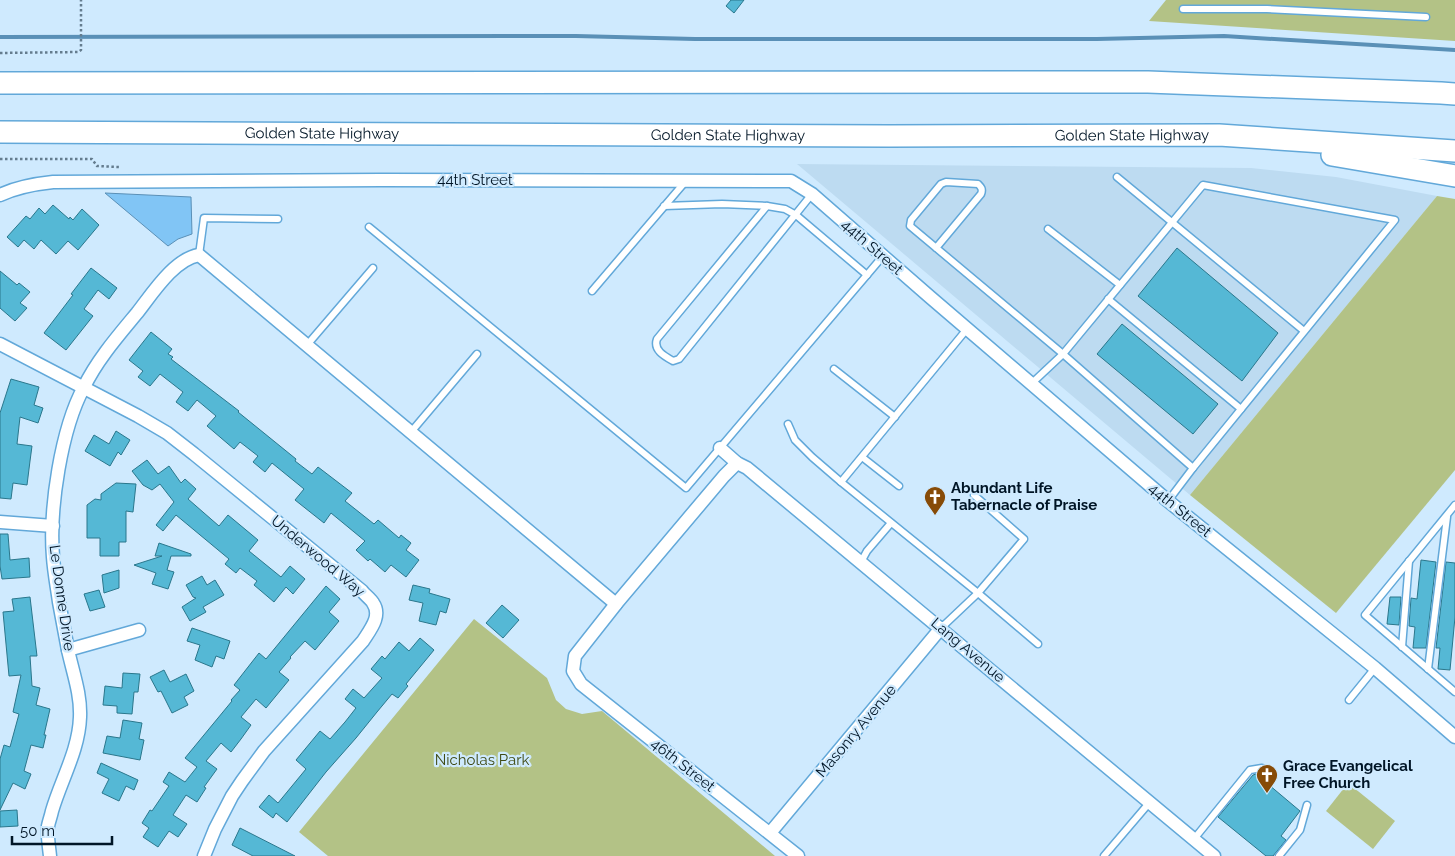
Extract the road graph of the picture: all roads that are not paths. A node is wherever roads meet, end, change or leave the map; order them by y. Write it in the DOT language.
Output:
graph roads {
  1 [pos="1268,0"];
  2 [pos="1183,9"];
  3 [pos="1267,9"];
  4 [pos="1426,17"];
  5 [pos="0,83"];
  6 [pos="1455,94"];
  7 [pos="0,132"];
  8 [pos="1219,135"];
  9 [pos="1455,152"];
  10 [pos="1455,176"];
  11 [pos="1117,177"];
  12 [pos="686,181"];
  13 [pos="812,194"];
  14 [pos="0,195"];
  15 [pos="664,206"];
  16 [pos="767,206"];
  17 [pos="796,215"];
  18 [pos="278,219"];
  19 [pos="1172,223"];
  20 [pos="369,227"];
  21 [pos="1048,229"];
  22 [pos="936,248"];
  23 [pos="195,256"];
  24 [pos="883,256"];
  25 [pos="373,268"];
  26 [pos="867,275"];
  27 [pos="1120,285"];
  28 [pos="592,291"];
  29 [pos="1108,299"];
  30 [pos="968,329"];
  31 [pos="1304,332"];
  32 [pos="0,344"];
  33 [pos="308,345"];
  34 [pos="477,354"];
  35 [pos="1063,354"];
  36 [pos="834,369"];
  37 [pos="1031,384"];
  38 [pos="83,387"];
  39 [pos="1241,409"];
  40 [pos="895,418"];
  41 [pos="788,424"];
  42 [pos="411,432"];
  43 [pos="720,448"];
  44 [pos="862,457"];
  45 [pos="738,463"];
  46 [pos="1193,468"];
  47 [pos="841,482"];
  48 [pos="899,486"];
  49 [pos="974,495"];
  50 [pos="1168,501"];
  51 [pos="1455,505"];
  52 [pos="1447,515"];
  53 [pos="0,522"];
  54 [pos="891,523"];
  55 [pos="53,526"];
  56 [pos="1409,561"];
  57 [pos="861,562"];
  58 [pos="978,593"];
  59 [pos="616,604"];
  60 [pos="941,628"];
  61 [pos="139,630"];
  62 [pos="1038,644"];
  63 [pos="1402,647"];
  64 [pos="68,650"];
  65 [pos="1375,668"];
  66 [pos="1428,669"];
  67 [pos="1455,692"];
  68 [pos="1349,700"];
  69 [pos="1455,737"];
  70 [pos="1262,768"];
  71 [pos="1150,802"];
  72 [pos="1307,805"];
  73 [pos="770,833"];
  74 [pos="1194,840"];
  75 [pos="50,856"];
  76 [pos="204,856"];
  77 [pos="798,856"];
  78 [pos="1104,856"];
  79 [pos="1214,856"];
  80 [pos="1279,856"];
  1 -- 3 [label="lane"];
  2 -- 3 [label="lane"];
  3 -- 4 [label="lane"];
  5 -- 6 [label="highway"];
  7 -- 8 [label="highway, Golden State Highway"];
  8 -- 9 [label="highway, Golden State Highway"];
  8 -- 10 [label="highway"];
  11 -- 19 [label="lane"];
  12 -- 13 [label="street, 44th Street"];
  12 -- 14 [label="street, 44th Street"];
  12 -- 15 [label="lane"];
  13 -- 17 [label="lane"];
  13 -- 24 [label="street, 44th Street"];
  15 -- 16 [label="lane"];
  15 -- 28 [label="lane"];
  16 -- 17 [label="lane"];
  16 -- 17 [label="lane"];
  17 -- 26 [label="lane"];
  18 -- 23 [label="lane"];
  19 -- 27 [label="lane"];
  19 -- 31 [label="lane"];
  19 -- 31 [label="lane"];
  20 -- 43 [label="lane"];
  21 -- 27 [label="lane"];
  22 -- 22 [label="lane"];
  22 -- 35 [label="lane"];
  23 -- 33 [label="street"];
  23 -- 38 [label="street, Le Donne Drive"];
  24 -- 26 [label="lane"];
  24 -- 30 [label="street, 44th Street"];
  25 -- 33 [label="lane"];
  26 -- 43 [label="lane"];
  27 -- 29 [label="lane"];
  29 -- 35 [label="lane"];
  29 -- 39 [label="lane"];
  30 -- 37 [label="street, 44th Street"];
  30 -- 40 [label="lane"];
  31 -- 39 [label="lane"];
  32 -- 38 [label="street, Underwood Way"];
  33 -- 42 [label="street"];
  34 -- 42 [label="lane"];
  35 -- 37 [label="lane"];
  35 -- 46 [label="lane"];
  36 -- 40 [label="lane"];
  37 -- 50 [label="street, 44th Street"];
  38 -- 55 [label="street, Le Donne Drive"];
  38 -- 76 [label="street, Underwood Way"];
  39 -- 46 [label="lane"];
  40 -- 44 [label="lane"];
  41 -- 47 [label="lane"];
  42 -- 59 [label="street"];
  43 -- 45 [label="street, Lang Avenue"];
  44 -- 47 [label="lane"];
  44 -- 48 [label="lane"];
  45 -- 57 [label="street, Lang Avenue"];
  45 -- 59 [label="street"];
  46 -- 50 [label="lane"];
  47 -- 54 [label="lane"];
  49 -- 58 [label="lane"];
  50 -- 65 [label="street, 44th Street"];
  51 -- 52 [label="lane"];
  52 -- 56 [label="lane"];
  52 -- 66 [label="lane"];
  53 -- 55 [label="street"];
  54 -- 57 [label="lane"];
  54 -- 58 [label="lane"];
  55 -- 64 [label="street, Le Donne Drive"];
  56 -- 63 [label="lane"];
  56 -- 63 [label="lane"];
  57 -- 60 [label="street, Lang Avenue"];
  58 -- 60 [label="lane"];
  58 -- 62 [label="lane"];
  59 -- 73 [label="street, 46th Street"];
  60 -- 71 [label="street, Lang Avenue"];
  60 -- 73 [label="street, Masonry Avenue"];
  61 -- 64 [label="street"];
  63 -- 66 [label="lane"];
  64 -- 75 [label="street, Le Donne Drive"];
  65 -- 68 [label="lane"];
  65 -- 69 [label="street, 44th Street"];
  66 -- 67 [label="lane"];
  70 -- 74 [label="lane"];
  71 -- 74 [label="street, Lang Avenue"];
  71 -- 78 [label="lane"];
  72 -- 80 [label="lane"];
  73 -- 77 [label="street, 46th Street"];
  74 -- 79 [label="street, Lang Avenue"];
}
